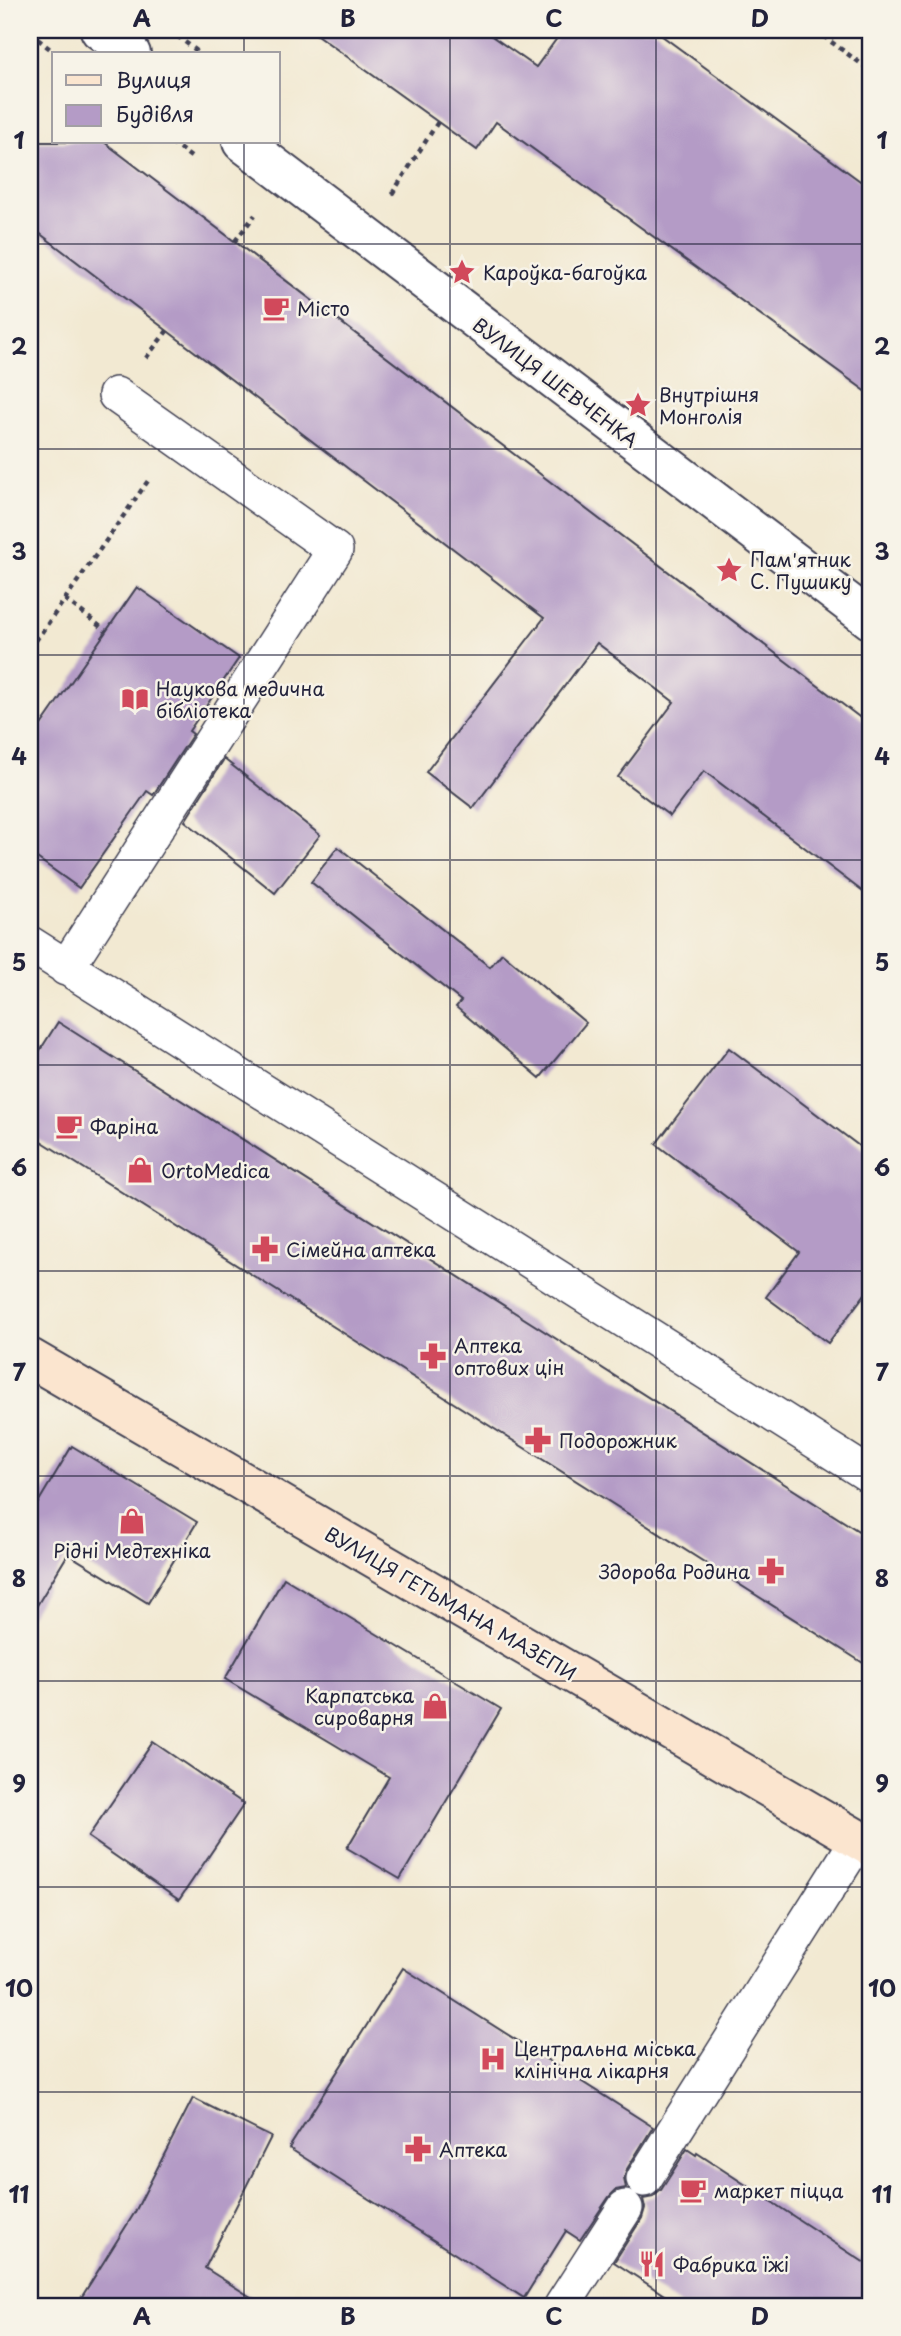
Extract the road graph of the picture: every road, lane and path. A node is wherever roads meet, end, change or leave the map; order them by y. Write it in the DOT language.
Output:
graph roads {
  1 [pos="100,30"];
  2 [pos="169,30"];
  3 [pos="497,30"];
  4 [pos="815,30"];
  5 [pos="30,33"];
  6 [pos="493,37"];
  7 [pos="54,52"];
  8 [pos="128,52"];
  9 [pos="198,52"];
  10 [pos="871,71"];
  11 [pos="438,122"];
  12 [pos="245,144"];
  13 [pos="389,197"];
  14 [pos="116,395"];
  15 [pos="178,439"];
  16 [pos="65,599"];
  17 [pos="871,620"];
  18 [pos="106,631"];
  19 [pos="30,649"];
  20 [pos="30,944"];
  21 [pos="66,968"];
  22 [pos="30,1359"];
  23 [pos="871,1476"];
  24 [pos="865,1844"];
  25 [pos="643,2179"];
  26 [pos="625,2208"];
  27 [pos="562,2306"];
  1 -- 8 [label="street"];
  2 -- 9 [label="path"];
  3 -- 6 [label="path"];
  4 -- 10 [label="path"];
  5 -- 7 [label="path"];
  11 -- 13 [label="path"];
  12 -- 17 [label="street, ВУЛИЦЯ ШЕВЧЕНКА"];
  14 -- 15 [label="lane"];
  15 -- 16 [label="path"];
  15 -- 21 [label="lane"];
  16 -- 18 [label="path"];
  16 -- 19 [label="path"];
  20 -- 21 [label="lane"];
  21 -- 23 [label="lane"];
  22 -- 24 [label="main road, ВУЛИЦЯ ГЕТЬМАНА МАЗЕПИ"];
  24 -- 25 [label="lane"];
  26 -- 27 [label="lane"];
}
